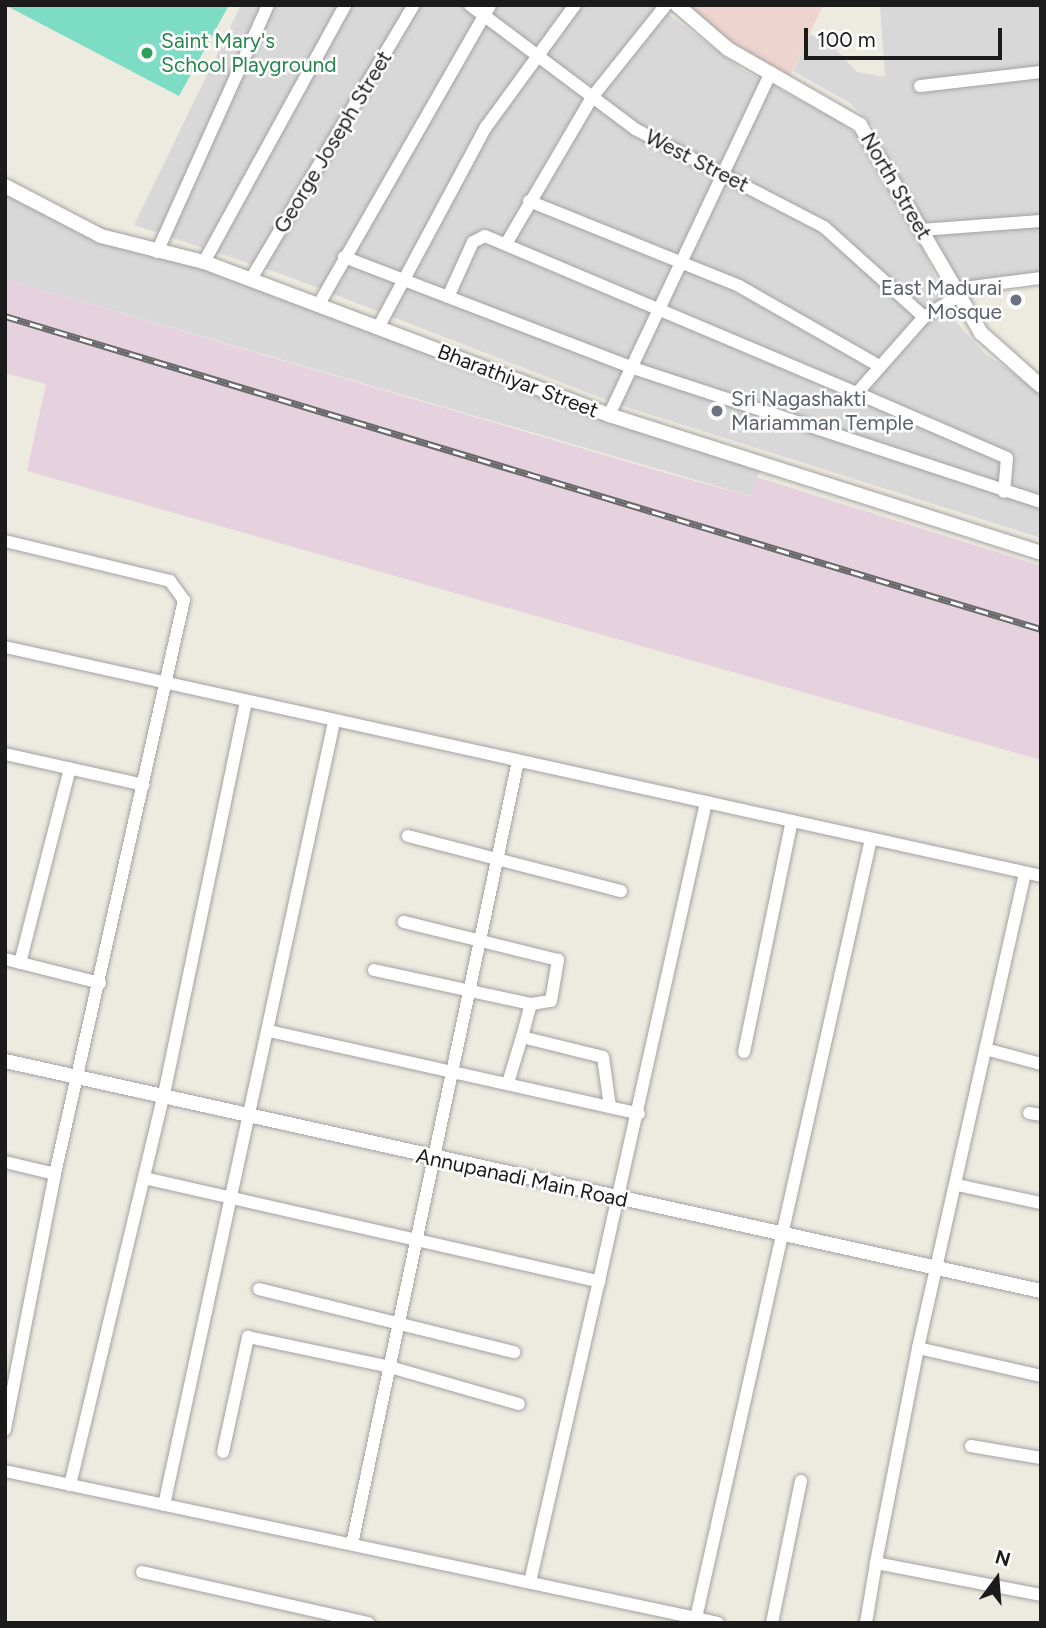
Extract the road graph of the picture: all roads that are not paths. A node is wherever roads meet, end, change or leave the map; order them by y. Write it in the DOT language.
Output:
graph roads {
  1 [pos="268,5"];
  2 [pos="345,5"];
  3 [pos="414,5"];
  4 [pos="470,5"];
  5 [pos="575,5"];
  6 [pos="666,5"];
  7 [pos="677,5"];
  8 [pos="487,9"];
  9 [pos="538,51"];
  10 [pos="771,72"];
  11 [pos="1041,72"];
  12 [pos="920,86"];
  13 [pos="593,96"];
  14 [pos="726,176"];
  15 [pos="5,186"];
  16 [pos="529,201"];
  17 [pos="1041,221"];
  18 [pos="920,230"];
  19 [pos="506,244"];
  20 [pos="157,252"];
  21 [pos="344,257"];
  22 [pos="684,261"];
  23 [pos="204,262"];
  24 [pos="1041,278"];
  25 [pos="251,279"];
  26 [pos="401,279"];
  27 [pos="958,292"];
  28 [pos="448,297"];
  29 [pos="319,304"];
  30 [pos="656,309"];
  31 [pos="924,317"];
  32 [pos="378,328"];
  33 [pos="876,364"];
  34 [pos="630,367"];
  35 [pos="1041,386"];
  36 [pos="857,393"];
  37 [pos="609,415"];
  38 [pos="1004,492"];
  39 [pos="1041,502"];
  40 [pos="5,541"];
  41 [pos="1041,552"];
  42 [pos="5,647"];
  43 [pos="166,684"];
  44 [pos="246,701"];
  45 [pos="334,722"];
  46 [pos="5,754"];
  47 [pos="518,761"];
  48 [pos="70,768"];
  49 [pos="144,785"];
  50 [pos="706,802"];
  51 [pos="792,821"];
  52 [pos="408,836"];
  53 [pos="871,839"];
  54 [pos="496,861"];
  55 [pos="1025,873"];
  56 [pos="1041,876"];
  57 [pos="621,891"];
  58 [pos="404,922"];
  59 [pos="481,942"];
  60 [pos="5,959"];
  61 [pos="20,963"];
  62 [pos="374,970"];
  63 [pos="100,983"];
  64 [pos="471,989"];
  65 [pos="531,1004"];
  66 [pos="269,1031"];
  67 [pos="522,1037"];
  68 [pos="989,1050"];
  69 [pos="744,1052"];
  70 [pos="5,1060"];
  71 [pos="1041,1064"];
  72 [pos="454,1070"];
  73 [pos="78,1076"];
  74 [pos="508,1083"];
  75 [pos="163,1099"];
  76 [pos="610,1107"];
  77 [pos="639,1114"];
  78 [pos="251,1118"];
  79 [pos="435,1159"];
  80 [pos="5,1162"];
  81 [pos="55,1174"];
  82 [pos="144,1178"];
  83 [pos="957,1185"];
  84 [pos="233,1197"];
  85 [pos="620,1200"];
  86 [pos="1041,1203"];
  87 [pos="780,1235"];
  88 [pos="418,1238"];
  89 [pos="937,1268"];
  90 [pos="599,1281"];
  91 [pos="259,1289"];
  92 [pos="1041,1291"];
  93 [pos="400,1324"];
  94 [pos="918,1348"];
  95 [pos="514,1352"];
  96 [pos="5,1364"];
  97 [pos="20,1367"];
  98 [pos="390,1367"];
  99 [pos="1041,1376"];
  100 [pos="519,1404"];
  101 [pos="5,1430"];
  102 [pos="971,1446"];
  103 [pos="223,1452"];
  104 [pos="1041,1458"];
  105 [pos="5,1471"];
  106 [pos="801,1481"];
  107 [pos="70,1485"];
  108 [pos="164,1505"];
  109 [pos="352,1544"];
  110 [pos="876,1563"];
  111 [pos="142,1572"];
  112 [pos="530,1582"];
  113 [pos="1041,1595"];
  114 [pos="696,1618"];
  115 [pos="368,1623"];
  116 [pos="718,1623"];
  117 [pos="772,1623"];
  118 [pos="866,1623"];
  1 -- 20 [label="street"];
  2 -- 23 [label="street"];
  3 -- 25 [label="street, George Joseph Street"];
  4 -- 8 [label="street, West Street"];
  5 -- 9 [label="street"];
  6 -- 13 [label="street"];
  7 -- 10 [label="street, North Street"];
  8 -- 9 [label="street, West Street"];
  8 -- 21 [label="street"];
  9 -- 13 [label="street, West Street"];
  9 -- 26 [label="street"];
  10 -- 14 [label="street"];
  10 -- 18 [label="street, North Street"];
  11 -- 12 [label="street"];
  13 -- 14 [label="street, West Street"];
  13 -- 16 [label="street"];
  14 -- 22 [label="street"];
  14 -- 31 [label="street, West Street"];
  15 -- 20 [label="street, Bharathiyar Street"];
  16 -- 19 [label="street"];
  16 -- 22 [label="street"];
  17 -- 18 [label="street"];
  18 -- 27 [label="street, North Street"];
  19 -- 28 [label="street"];
  19 -- 30 [label="street"];
  20 -- 23 [label="street, Bharathiyar Street"];
  21 -- 26 [label="street"];
  21 -- 29 [label="street"];
  22 -- 30 [label="street"];
  22 -- 33 [label="street"];
  23 -- 25 [label="street, Bharathiyar Street"];
  24 -- 27 [label="street"];
  25 -- 29 [label="street, Bharathiyar Street"];
  26 -- 28 [label="street"];
  26 -- 32 [label="street"];
  27 -- 31 [label="street"];
  27 -- 35 [label="street, North Street"];
  28 -- 34 [label="street"];
  29 -- 32 [label="street, Bharathiyar Street"];
  30 -- 34 [label="street"];
  30 -- 36 [label="street"];
  31 -- 33 [label="street"];
  32 -- 37 [label="street, Bharathiyar Street"];
  33 -- 36 [label="street"];
  34 -- 37 [label="street"];
  34 -- 38 [label="street"];
  36 -- 38 [label="street"];
  37 -- 41 [label="street, Bharathiyar Street"];
  38 -- 39 [label="street"];
  40 -- 43 [label="street"];
  42 -- 43 [label="street"];
  43 -- 44 [label="street"];
  43 -- 49 [label="street"];
  44 -- 45 [label="street"];
  44 -- 75 [label="street"];
  45 -- 47 [label="street"];
  45 -- 66 [label="street"];
  46 -- 48 [label="street"];
  47 -- 50 [label="street"];
  47 -- 54 [label="street"];
  48 -- 49 [label="street"];
  48 -- 61 [label="street"];
  49 -- 63 [label="street"];
  50 -- 51 [label="street"];
  50 -- 77 [label="street"];
  51 -- 53 [label="street"];
  51 -- 69 [label="street"];
  52 -- 54 [label="street"];
  53 -- 55 [label="street"];
  53 -- 87 [label="street"];
  54 -- 57 [label="street"];
  54 -- 59 [label="street"];
  55 -- 56 [label="street"];
  55 -- 68 [label="street"];
  58 -- 59 [label="street"];
  59 -- 64 [label="street"];
  59 -- 65 [label="street"];
  60 -- 61 [label="street"];
  61 -- 63 [label="street"];
  62 -- 64 [label="street"];
  63 -- 73 [label="street"];
  64 -- 65 [label="street"];
  64 -- 72 [label="street"];
  65 -- 67 [label="street"];
  66 -- 72 [label="street"];
  66 -- 78 [label="street"];
  67 -- 74 [label="street"];
  67 -- 76 [label="street"];
  68 -- 71 [label="street"];
  68 -- 83 [label="street"];
  70 -- 73 [label="street, Annupanadi Main Road"];
  72 -- 74 [label="street"];
  72 -- 79 [label="street"];
  73 -- 75 [label="street, Annupanadi Main Road"];
  73 -- 81 [label="street"];
  74 -- 76 [label="street"];
  75 -- 78 [label="street, Annupanadi Main Road"];
  75 -- 82 [label="street"];
  76 -- 77 [label="street"];
  77 -- 85 [label="street"];
  78 -- 79 [label="street, Annupanadi Main Road"];
  78 -- 84 [label="street"];
  79 -- 85 [label="street, Annupanadi Main Road"];
  79 -- 88 [label="street"];
  80 -- 81 [label="street"];
  81 -- 97 [label="street"];
  82 -- 84 [label="street"];
  82 -- 107 [label="street"];
  83 -- 86 [label="street"];
  83 -- 89 [label="street"];
  84 -- 88 [label="street"];
  84 -- 108 [label="street"];
  85 -- 87 [label="street, Annupanadi Main Road"];
  85 -- 90 [label="street"];
  87 -- 89 [label="street, Annupanadi Main Road"];
  87 -- 114 [label="street"];
  88 -- 90 [label="street"];
  88 -- 93 [label="street"];
  89 -- 92 [label="street, Annupanadi Main Road"];
  89 -- 94 [label="street"];
  90 -- 112 [label="street"];
  91 -- 93 [label="street"];
  93 -- 95 [label="street"];
  93 -- 98 [label="street"];
  94 -- 99 [label="street"];
  94 -- 110 [label="street"];
  96 -- 97 [label="street"];
  97 -- 101 [label="street"];
  98 -- 100 [label="street"];
  98 -- 103 [label="street"];
  98 -- 109 [label="street"];
  102 -- 104 [label="street"];
  105 -- 107 [label="street"];
  106 -- 117 [label="street"];
  107 -- 108 [label="street"];
  108 -- 109 [label="street"];
  109 -- 112 [label="street"];
  110 -- 113 [label="street"];
  110 -- 118 [label="street"];
  111 -- 115 [label="street"];
  112 -- 114 [label="street"];
  114 -- 116 [label="street"];
}
